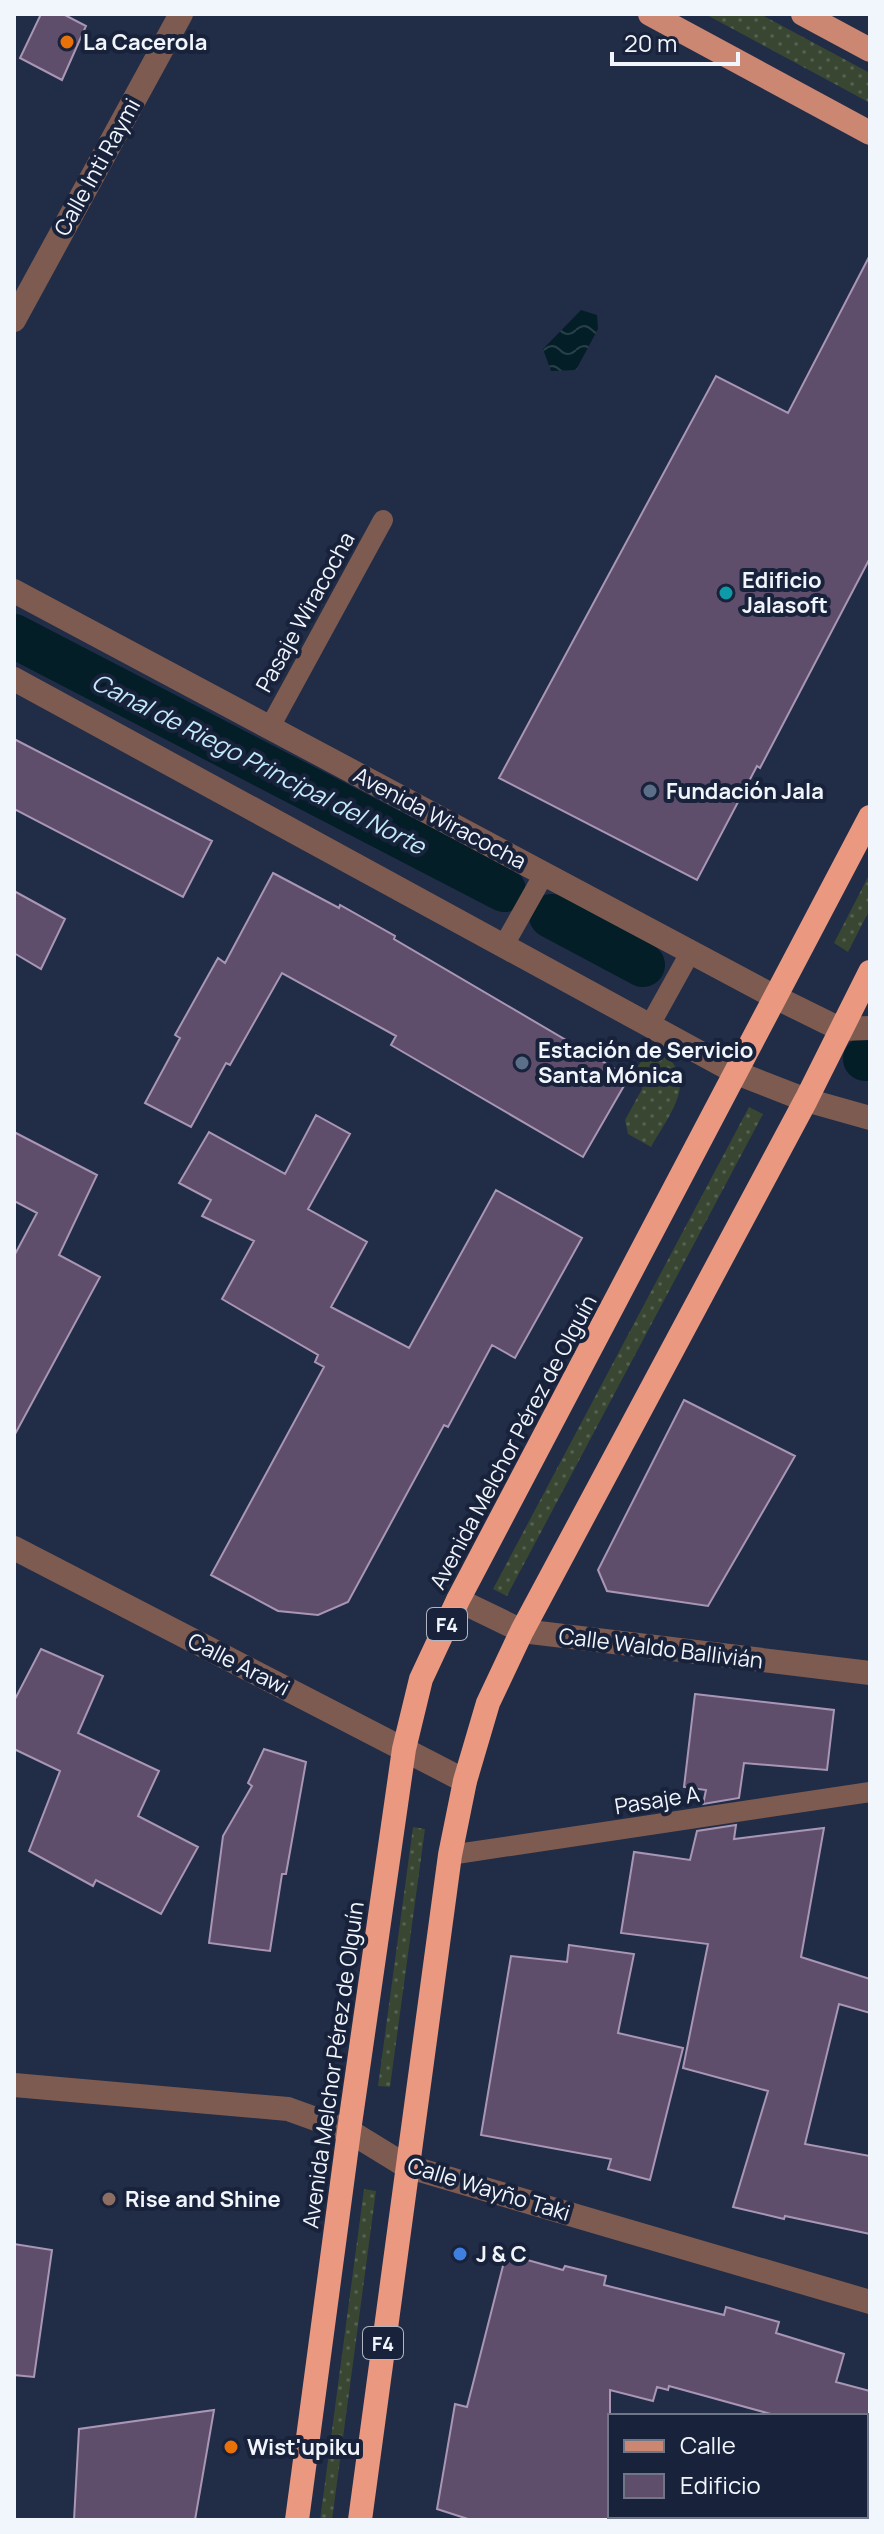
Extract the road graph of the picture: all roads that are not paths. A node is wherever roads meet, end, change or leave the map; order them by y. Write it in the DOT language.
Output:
graph roads {
  1 [pos="181,14"];
  2 [pos="650,14"];
  3 [pos="803,14"];
  4 [pos="870,50"];
  5 [pos="870,133"];
  6 [pos="14,320"];
  7 [pos="383,520"];
  8 [pos="14,591"];
  9 [pos="14,679"];
  10 [pos="270,727"];
  11 [pos="870,817"];
  12 [pos="544,874"];
  13 [pos="504,945"];
  14 [pos="690,953"];
  15 [pos="870,972"];
  16 [pos="775,997"];
  17 [pos="650,1025"];
  18 [pos="870,1028"];
  19 [pos="840,1029"];
  20 [pos="737,1073"];
  21 [pos="806,1100"];
  22 [pos="870,1118"];
  23 [pos="14,1548"];
  24 [pos="458,1600"];
  25 [pos="522,1631"];
  26 [pos="870,1673"];
  27 [pos="404,1749"];
  28 [pos="465,1781"];
  29 [pos="870,1792"];
  30 [pos="450,1855"];
  31 [pos="14,2085"];
  32 [pos="349,2131"];
  33 [pos="406,2166"];
  34 [pos="870,2302"];
  35 [pos="297,2520"];
  36 [pos="360,2520"];
  1 -- 6 [label="street, Calle Inti Raymi"];
  2 -- 5 [label="main road"];
  3 -- 4 [label="main road"];
  7 -- 10 [label="lane, Pasaje Wiracocha"];
  8 -- 10 [label="street, Avenida Wiracocha"];
  9 -- 13 [label="street"];
  10 -- 12 [label="street, Avenida Wiracocha"];
  11 -- 16 [label="highway, Avenida Melchor Pérez de Olguín / F4"];
  12 -- 13 [label="lane"];
  12 -- 14 [label="street, Avenida Wiracocha"];
  13 -- 17 [label="street"];
  14 -- 16 [label="street, Avenida Wiracocha"];
  14 -- 17 [label="lane"];
  15 -- 19 [label="highway, F4"];
  16 -- 19 [label="street, Avenida Wiracocha"];
  16 -- 20 [label="highway, Avenida Melchor Pérez de Olguín / F4"];
  17 -- 20 [label="street"];
  18 -- 19 [label="street, Avenida Wiracocha"];
  19 -- 21 [label="highway, F4"];
  20 -- 21 [label="street"];
  20 -- 24 [label="highway, Avenida Melchor Pérez de Olguín / F4"];
  21 -- 22 [label="street"];
  21 -- 25 [label="highway, F4"];
  23 -- 27 [label="street, Calle Arawi"];
  24 -- 25 [label="street, Calle Waldo Ballivián"];
  24 -- 27 [label="highway, Avenida Melchor Pérez de Olguín / F4"];
  25 -- 26 [label="street, Calle Waldo Ballivián"];
  25 -- 28 [label="highway, F4"];
  27 -- 28 [label="street, Calle Arawi"];
  27 -- 32 [label="highway, Avenida Melchor Pérez de Olguín / F4"];
  28 -- 30 [label="highway, F4"];
  29 -- 30 [label="lane, Pasaje A"];
  30 -- 33 [label="highway, F4"];
  31 -- 32 [label="street, Calle Wayño Taki"];
  32 -- 33 [label="street, Calle Wayño Taki"];
  32 -- 35 [label="highway, Avenida Melchor Pérez de Olguín / F4"];
  33 -- 34 [label="street, Calle Wayño Taki"];
  33 -- 36 [label="highway, F4"];
}
